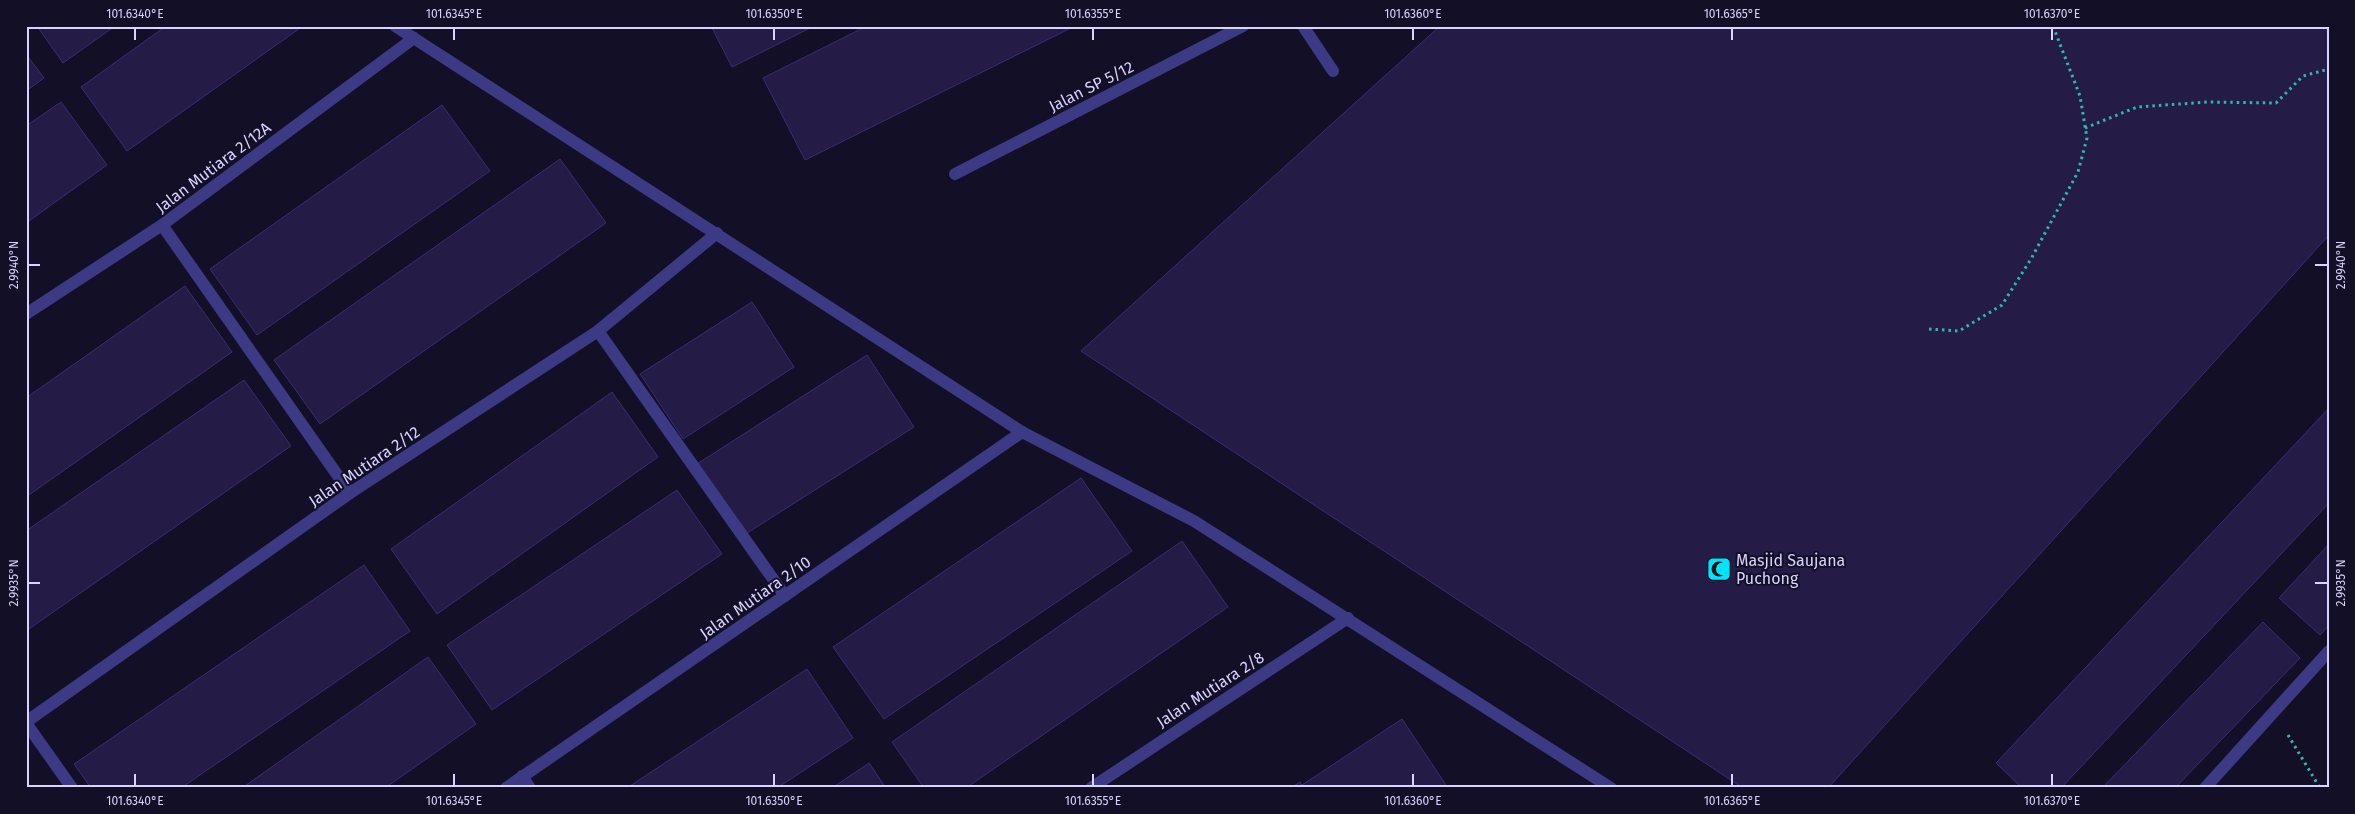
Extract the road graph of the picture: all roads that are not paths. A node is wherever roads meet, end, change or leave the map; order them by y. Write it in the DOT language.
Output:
graph roads {
  1 [pos="395,26"];
  2 [pos="1243,26"];
  3 [pos="1303,26"];
  4 [pos="414,38"];
  5 [pos="1333,71"];
  6 [pos="955,174"];
  7 [pos="162,225"];
  8 [pos="717,234"];
  9 [pos="26,314"];
  10 [pos="598,331"];
  11 [pos="1022,432"];
  12 [pos="350,493"];
  13 [pos="785,596"];
  14 [pos="1348,618"];
  15 [pos="2329,651"];
  16 [pos="26,722"];
  17 [pos="522,776"];
  18 [pos="72,788"];
  19 [pos="506,788"];
  20 [pos="530,788"];
  21 [pos="1091,788"];
  22 [pos="1611,788"];
  23 [pos="2205,788"];
  1 -- 4 [label="street"];
  2 -- 6 [label="street, Jalan SP 5/12"];
  3 -- 5 [label="street"];
  4 -- 7 [label="street, Jalan Mutiara 2/12A"];
  4 -- 8 [label="street"];
  7 -- 9 [label="street, Jalan Mutiara 2/12A"];
  7 -- 12 [label="street"];
  8 -- 10 [label="street, Jalan Mutiara 2/12"];
  8 -- 11 [label="street"];
  10 -- 12 [label="street, Jalan Mutiara 2/12"];
  10 -- 13 [label="street"];
  11 -- 13 [label="street, Jalan Mutiara 2/10"];
  11 -- 14 [label="street"];
  12 -- 16 [label="street, Jalan Mutiara 2/12"];
  13 -- 17 [label="street, Jalan Mutiara 2/10"];
  14 -- 21 [label="street, Jalan Mutiara 2/8"];
  14 -- 22 [label="street"];
  15 -- 23 [label="street"];
  16 -- 18 [label="street"];
  17 -- 19 [label="street, Jalan Mutiara 2/10"];
  17 -- 20 [label="street"];
}
